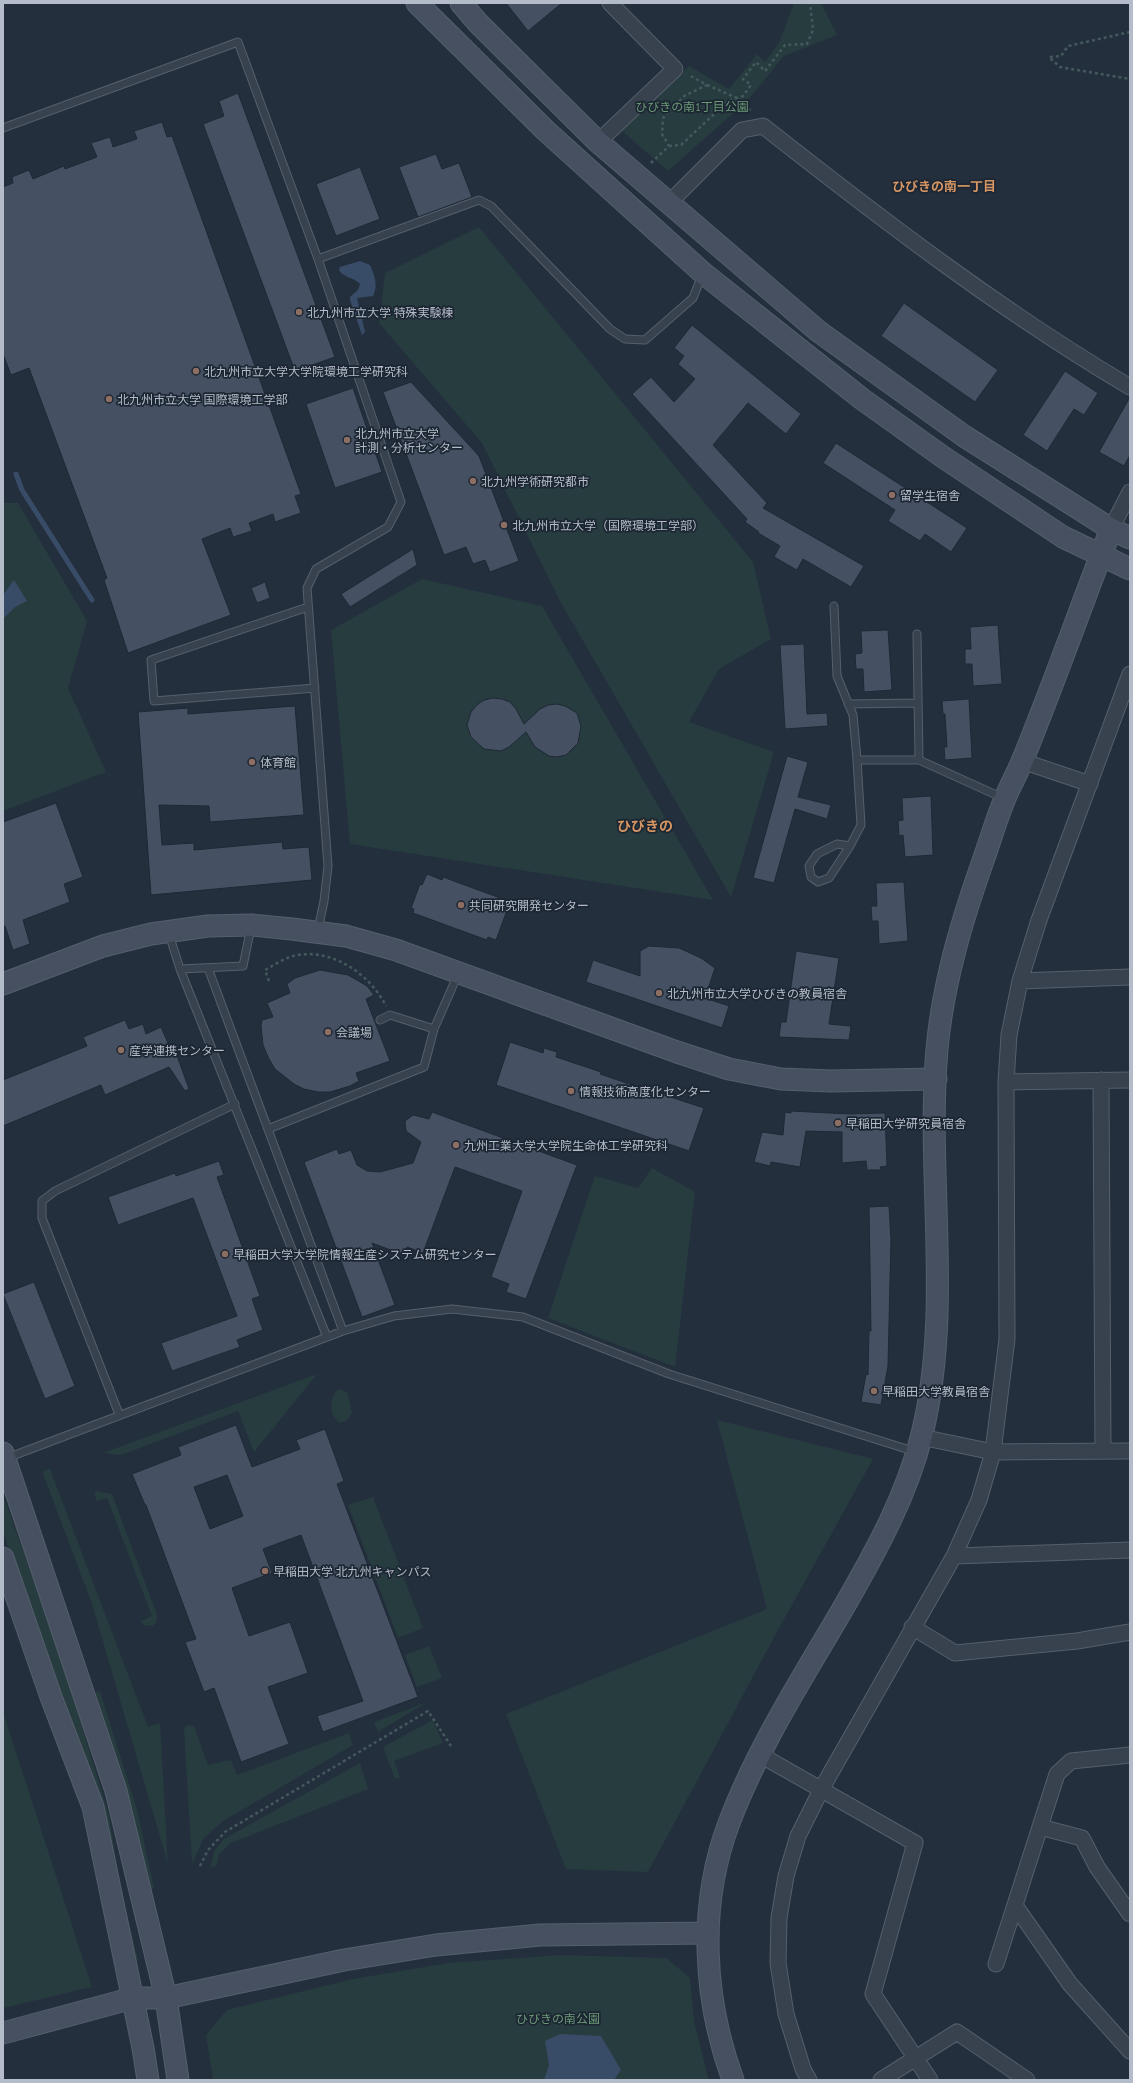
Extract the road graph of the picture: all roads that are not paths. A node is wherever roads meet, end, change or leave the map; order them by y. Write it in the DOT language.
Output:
graph roads {
  1 [pos="417,3"];
  2 [pos="462,3"];
  3 [pos="610,3"];
  4 [pos="3,128"];
  5 [pos="598,142"];
  6 [pos="669,203"];
  7 [pos="318,259"];
  8 [pos="703,273"];
  9 [pos="1130,387"];
  10 [pos="1130,492"];
  11 [pos="1121,533"];
  12 [pos="1101,555"];
  13 [pos="1130,569"];
  14 [pos="834,606"];
  15 [pos="308,607"];
  16 [pos="917,634"];
  17 [pos="1130,674"];
  18 [pos="315,688"];
  19 [pos="918,703"];
  20 [pos="848,704"];
  21 [pos="857,760"];
  22 [pos="918,760"];
  23 [pos="1022,761"];
  24 [pos="1090,784"];
  25 [pos="1005,799"];
  26 [pos="850,846"];
  27 [pos="252,926"];
  28 [pos="168,932"];
  29 [pos="317,932"];
  30 [pos="208,968"];
  31 [pos="180,969"];
  32 [pos="458,974"];
  33 [pos="1130,977"];
  34 [pos="1020,981"];
  35 [pos="3,984"];
  36 [pos="380,1020"];
  37 [pos="434,1029"];
  38 [pos="936,1079"];
  39 [pos="1101,1080"];
  40 [pos="1130,1080"];
  41 [pos="1006,1082"];
  42 [pos="235,1104"];
  43 [pos="268,1129"];
  44 [pos="343,1331"];
  45 [pos="327,1338"];
  46 [pos="119,1414"];
  47 [pos="919,1445"];
  48 [pos="1103,1451"];
  49 [pos="1130,1451"];
  50 [pos="993,1452"];
  51 [pos="4,1456"];
  52 [pos="1130,1550"];
  53 [pos="954,1556"];
  54 [pos="3,1558"];
  55 [pos="912,1627"];
  56 [pos="1130,1632"];
  57 [pos="762,1754"];
  58 [pos="1130,1755"];
  59 [pos="822,1788"];
  60 [pos="1040,1827"];
  61 [pos="1016,1907"];
  62 [pos="1130,1914"];
  63 [pos="707,1933"];
  64 [pos="996,1964"];
  65 [pos="133,1998"];
  66 [pos="166,1998"];
  67 [pos="3,2033"];
  68 [pos="1130,2051"];
  69 [pos="915,2058"];
  70 [pos="148,2080"];
  71 [pos="178,2080"];
  72 [pos="733,2080"];
  73 [pos="809,2080"];
  74 [pos="881,2080"];
  75 [pos="930,2080"];
  76 [pos="1027,2080"];
  1 -- 8 [label="street"];
  2 -- 5 [label="street"];
  3 -- 5 [label="street"];
  4 -- 7 [label="lane"];
  5 -- 6 [label="street"];
  6 -- 9 [label="street"];
  6 -- 11 [label="street"];
  7 -- 8 [label="lane"];
  7 -- 15 [label="lane"];
  8 -- 12 [label="street"];
  10 -- 11 [label="street"];
  11 -- 12 [label="street"];
  12 -- 13 [label="street"];
  12 -- 23 [label="street"];
  14 -- 20 [label="lane"];
  15 -- 18 [label="lane"];
  15 -- 18 [label="lane"];
  16 -- 19 [label="lane"];
  17 -- 24 [label="street"];
  18 -- 29 [label="lane"];
  19 -- 20 [label="lane"];
  19 -- 22 [label="lane"];
  20 -- 21 [label="lane"];
  21 -- 22 [label="lane"];
  21 -- 26 [label="lane"];
  22 -- 25 [label="lane"];
  23 -- 24 [label="street"];
  23 -- 25 [label="street"];
  24 -- 34 [label="street"];
  25 -- 38 [label="street"];
  26 -- 26 [label="lane"];
  27 -- 28 [label="street"];
  27 -- 29 [label="street"];
  27 -- 30 [label="lane"];
  28 -- 31 [label="lane"];
  28 -- 35 [label="street"];
  29 -- 32 [label="street"];
  30 -- 31 [label="lane"];
  30 -- 43 [label="lane"];
  31 -- 42 [label="lane"];
  32 -- 37 [label="lane"];
  32 -- 38 [label="street"];
  33 -- 34 [label="street"];
  34 -- 41 [label="street"];
  36 -- 37 [label="lane"];
  37 -- 43 [label="lane"];
  38 -- 47 [label="street"];
  39 -- 40 [label="street"];
  39 -- 41 [label="street"];
  39 -- 48 [label="street"];
  41 -- 50 [label="street"];
  42 -- 45 [label="lane"];
  42 -- 46 [label="lane"];
  43 -- 44 [label="lane"];
  44 -- 45 [label="lane"];
  44 -- 47 [label="lane"];
  45 -- 46 [label="lane"];
  46 -- 51 [label="lane"];
  47 -- 50 [label="street"];
  47 -- 57 [label="street"];
  48 -- 49 [label="street"];
  48 -- 50 [label="street"];
  50 -- 53 [label="street"];
  51 -- 66 [label="street"];
  52 -- 53 [label="street"];
  53 -- 55 [label="street"];
  54 -- 65 [label="street"];
  55 -- 56 [label="street"];
  55 -- 59 [label="street"];
  57 -- 59 [label="street"];
  57 -- 63 [label="street"];
  58 -- 60 [label="street"];
  59 -- 69 [label="street"];
  59 -- 73 [label="street"];
  60 -- 61 [label="street"];
  60 -- 62 [label="street"];
  61 -- 64 [label="street"];
  61 -- 68 [label="street"];
  63 -- 66 [label="street"];
  63 -- 72 [label="street"];
  65 -- 66 [label="street"];
  65 -- 67 [label="street"];
  65 -- 70 [label="street"];
  66 -- 71 [label="street"];
  69 -- 74 [label="street"];
  69 -- 75 [label="street"];
  69 -- 76 [label="street"];
}
